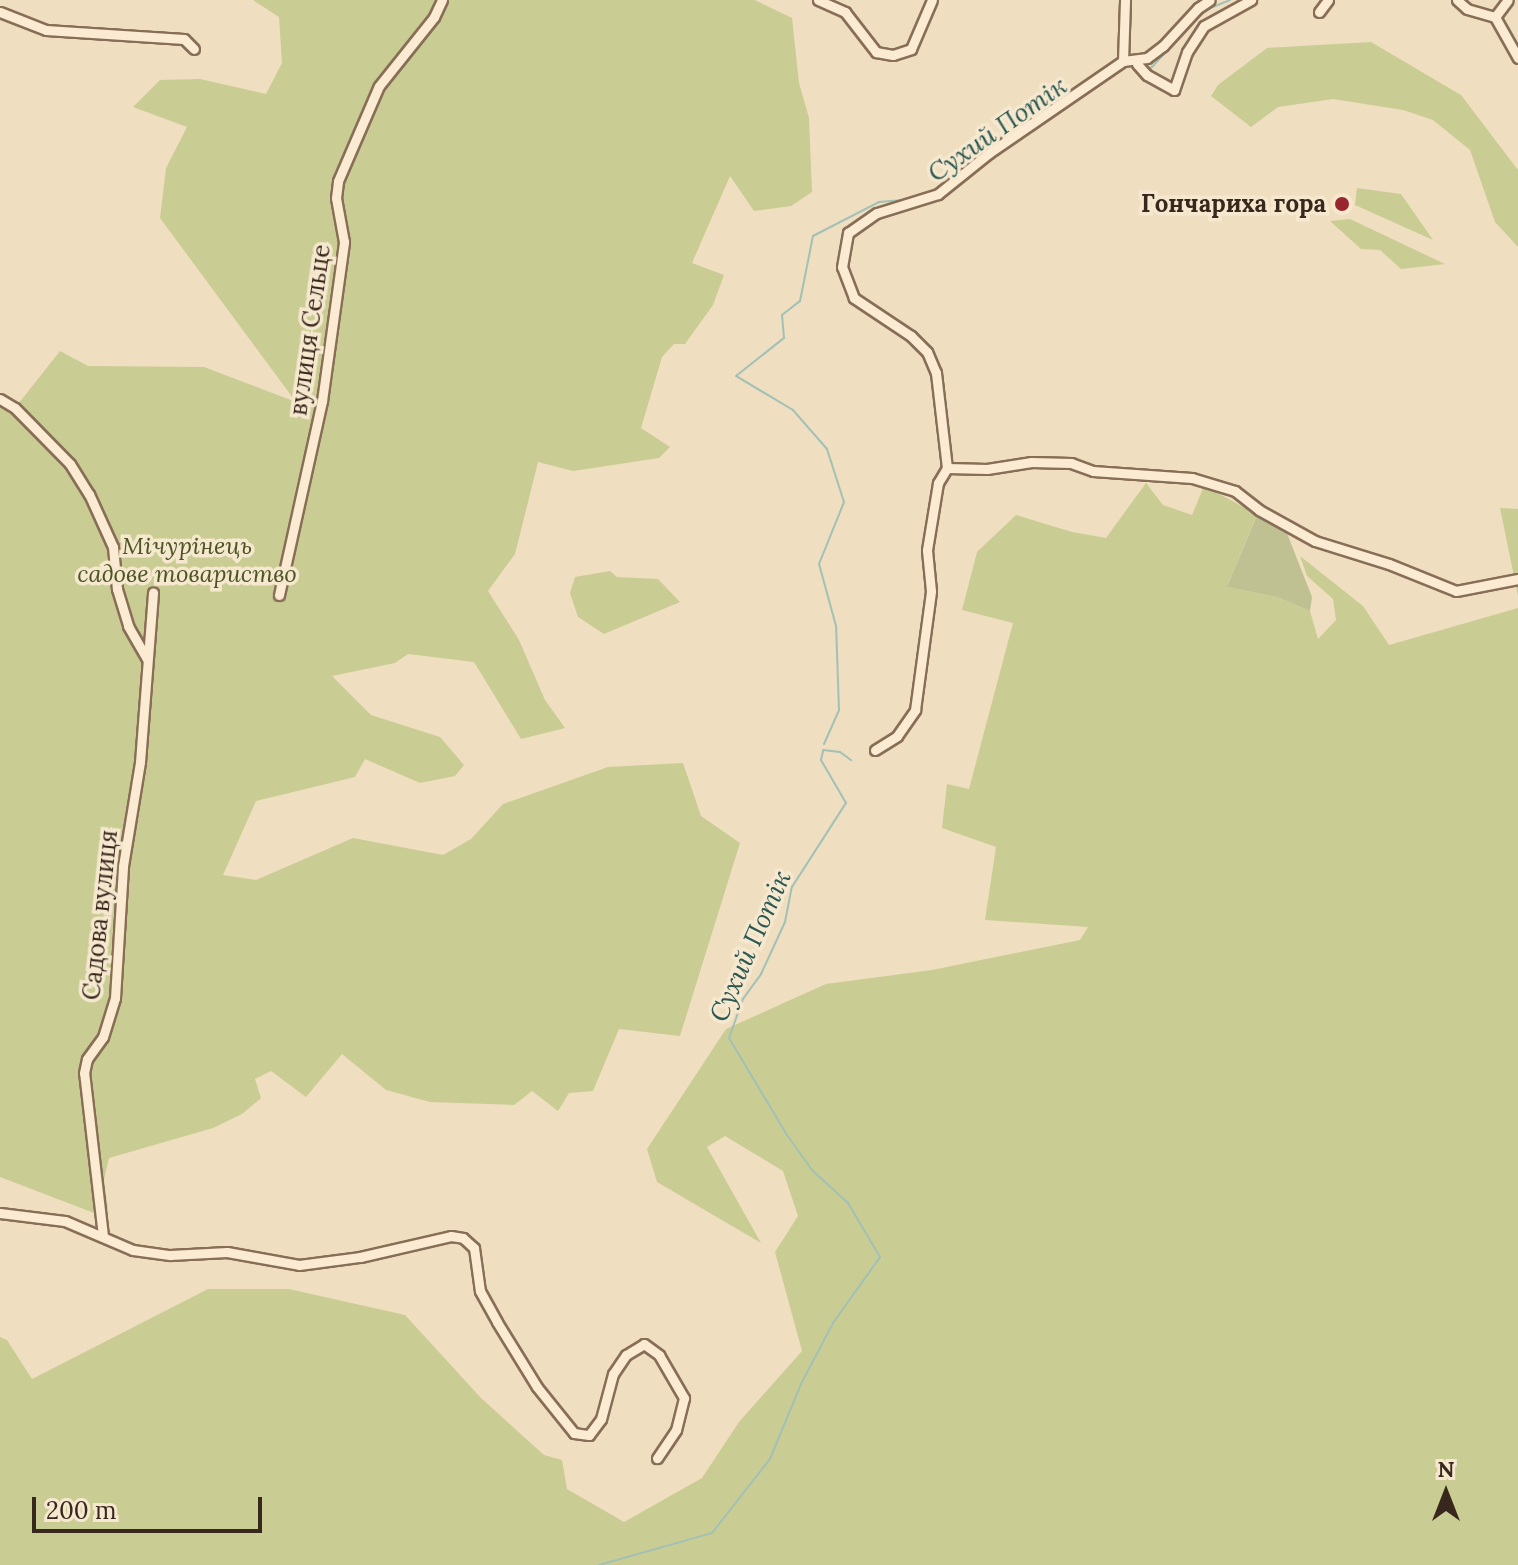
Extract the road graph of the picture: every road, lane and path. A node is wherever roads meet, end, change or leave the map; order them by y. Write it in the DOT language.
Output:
graph roads {
  1 [pos="442,0"];
  2 [pos="818,0"];
  3 [pos="932,0"];
  4 [pos="1125,0"];
  5 [pos="1210,0"];
  6 [pos="1251,0"];
  7 [pos="1328,0"];
  8 [pos="1457,0"];
  9 [pos="1508,0"];
  10 [pos="0,12"];
  11 [pos="1319,12"];
  12 [pos="1495,17"];
  13 [pos="194,49"];
  14 [pos="1518,58"];
  15 [pos="1123,61"];
  16 [pos="1137,64"];
  17 [pos="0,399"];
  18 [pos="947,468"];
  19 [pos="1518,579"];
  20 [pos="153,592"];
  21 [pos="279,595"];
  22 [pos="147,659"];
  23 [pos="875,750"];
  24 [pos="0,1213"];
  25 [pos="103,1236"];
  26 [pos="657,1458"];
  1 -- 21 [label="street, вулиця Сельце"];
  2 -- 3 [label="street"];
  4 -- 15 [label="street"];
  5 -- 15 [label="street"];
  6 -- 16 [label="street"];
  7 -- 11 [label="street"];
  8 -- 12 [label="street"];
  9 -- 12 [label="street"];
  10 -- 13 [label="street"];
  12 -- 14 [label="street"];
  15 -- 18 [label="street"];
  17 -- 22 [label="street"];
  18 -- 19 [label="street"];
  18 -- 23 [label="street"];
  20 -- 22 [label="street, Садова вулиця"];
  22 -- 25 [label="street, Садова вулиця"];
  24 -- 25 [label="street"];
  25 -- 26 [label="street"];
}
